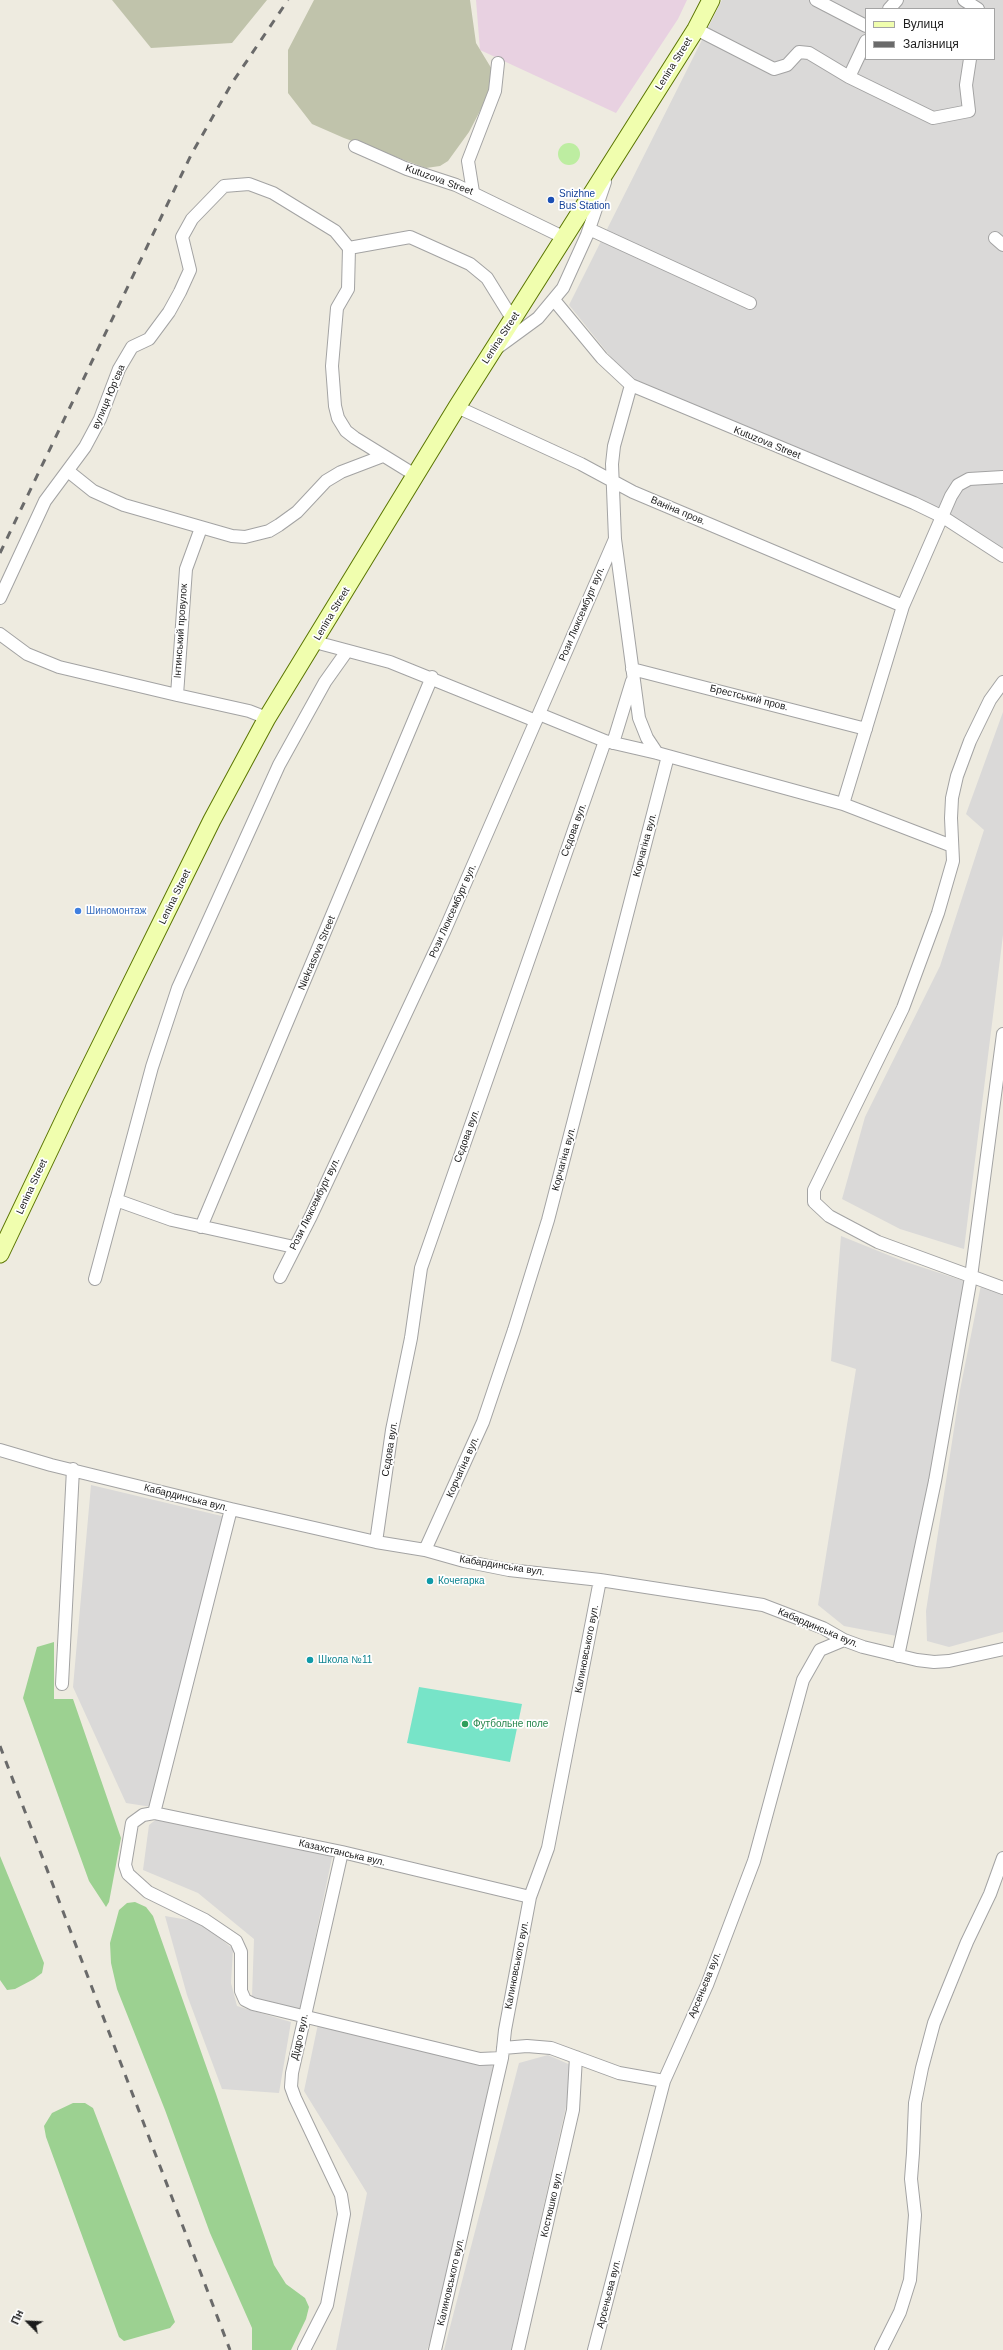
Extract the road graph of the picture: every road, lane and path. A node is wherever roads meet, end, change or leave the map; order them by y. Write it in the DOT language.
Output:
graph roads {
  1 [pos="711,0"];
  2 [pos="816,0"];
  3 [pos="897,0"];
  4 [pos="964,0"];
  5 [pos="890,8"];
  6 [pos="976,8"];
  7 [pos="865,25"];
  8 [pos="696,29"];
  9 [pos="865,44"];
  10 [pos="970,60"];
  11 [pos="498,63"];
  12 [pos="849,77"];
  13 [pos="355,146"];
  14 [pos="610,165"];
  15 [pos="473,192"];
  16 [pos="589,229"];
  17 [pos="565,238"];
  18 [pos="349,248"];
  19 [pos="554,300"];
  20 [pos="750,303"];
  21 [pos="513,320"];
  22 [pos="492,352"];
  23 [pos="631,385"];
  24 [pos="456,407"];
  25 [pos="383,456"];
  26 [pos="68,471"];
  27 [pos="415,475"];
  28 [pos="1003,477"];
  29 [pos="613,482"];
  30 [pos="943,517"];
  31 [pos="201,528"];
  32 [pos="615,539"];
  33 [pos="1003,556"];
  34 [pos="0,598"];
  35 [pos="903,606"];
  36 [pos="0,634"];
  37 [pos="315,642"];
  38 [pos="347,651"];
  39 [pos="633,674"];
  40 [pos="432,677"];
  41 [pos="1003,682"];
  42 [pos="177,695"];
  43 [pos="538,717"];
  44 [pos="267,718"];
  45 [pos="866,729"];
  46 [pos="609,742"];
  47 [pos="662,755"];
  48 [pos="843,804"];
  49 [pos="952,846"];
  50 [pos="1003,1034"];
  51 [pos="116,1200"];
  52 [pos="201,1227"];
  53 [pos="294,1247"];
  54 [pos="0,1254"];
  55 [pos="971,1277"];
  56 [pos="280,1278"];
  57 [pos="95,1279"];
  58 [pos="1003,1288"];
  59 [pos="0,1450"];
  60 [pos="73,1470"];
  61 [pos="231,1510"];
  62 [pos="376,1542"];
  63 [pos="425,1550"];
  64 [pos="600,1580"];
  65 [pos="844,1640"];
  66 [pos="1003,1649"];
  67 [pos="898,1656"];
  68 [pos="62,1684"];
  69 [pos="154,1813"];
  70 [pos="342,1852"];
  71 [pos="1003,1858"];
  72 [pos="530,1897"];
  73 [pos="305,2016"];
  74 [pos="502,2053"];
  75 [pos="576,2057"];
  76 [pos="664,2081"];
  77 [pos="304,2350"];
  78 [pos="435,2350"];
  79 [pos="518,2350"];
  80 [pos="594,2350"];
  81 [pos="881,2350"];
  1 -- 8 [label="main road, Lenina Street"];
  2 -- 7 [label="street"];
  3 -- 5 [label="street"];
  4 -- 6 [label="street"];
  8 -- 12 [label="street"];
  8 -- 14 [label="main road, Lenina Street"];
  9 -- 12 [label="street"];
  10 -- 12 [label="street"];
  11 -- 15 [label="street"];
  13 -- 15 [label="street, Kutuzova Street"];
  14 -- 16 [label="street"];
  14 -- 17 [label="main road, Lenina Street"];
  15 -- 17 [label="street, Kutuzova Street"];
  16 -- 19 [label="street"];
  16 -- 20 [label="street"];
  17 -- 21 [label="main road, Lenina Street"];
  18 -- 21 [label="street"];
  18 -- 25 [label="street"];
  18 -- 26 [label="street, вулиця Юр'єва"];
  19 -- 22 [label="street"];
  19 -- 23 [label="street, Kutuzova Street"];
  21 -- 22 [label="main road, Lenina Street"];
  22 -- 24 [label="main road, Lenina Street"];
  23 -- 29 [label="street"];
  23 -- 30 [label="street, Kutuzova Street"];
  24 -- 27 [label="main road, Lenina Street"];
  24 -- 29 [label="street, Ваніна пров."];
  25 -- 27 [label="street"];
  25 -- 31 [label="street"];
  26 -- 31 [label="street"];
  26 -- 34 [label="street, вулиця Юр'єва"];
  27 -- 37 [label="main road, Lenina Street"];
  28 -- 30 [label="street"];
  29 -- 32 [label="street"];
  29 -- 35 [label="street, Ваніна пров."];
  30 -- 33 [label="street, Kutuzova Street"];
  30 -- 35 [label="street"];
  31 -- 42 [label="street, Інтинський провулок"];
  32 -- 39 [label="street"];
  32 -- 43 [label="street, Рози Люксембург вул."];
  35 -- 45 [label="street"];
  36 -- 42 [label="street"];
  37 -- 38 [label="street"];
  37 -- 44 [label="main road, Lenina Street"];
  38 -- 40 [label="street"];
  38 -- 51 [label="street"];
  39 -- 45 [label="street, Брестський пров."];
  39 -- 46 [label="street, Сєдова вул."];
  39 -- 47 [label="street"];
  40 -- 43 [label="street"];
  40 -- 52 [label="street, Niekrasova Street"];
  41 -- 49 [label="street"];
  42 -- 44 [label="street"];
  43 -- 46 [label="street"];
  43 -- 53 [label="street, Рози Люксембург вул."];
  44 -- 54 [label="main road, Lenina Street"];
  45 -- 48 [label="street"];
  46 -- 47 [label="street"];
  46 -- 62 [label="street, Сєдова вул."];
  47 -- 48 [label="street"];
  47 -- 63 [label="street, Корчагіна вул."];
  48 -- 49 [label="street"];
  49 -- 55 [label="street"];
  50 -- 55 [label="street"];
  51 -- 52 [label="street"];
  51 -- 57 [label="street"];
  52 -- 53 [label="street"];
  53 -- 56 [label="street, Рози Люксембург вул."];
  55 -- 58 [label="street"];
  55 -- 67 [label="street"];
  59 -- 60 [label="street, Кабардинська вул."];
  60 -- 61 [label="street, Кабардинська вул."];
  60 -- 68 [label="street"];
  61 -- 62 [label="street, Кабардинська вул."];
  61 -- 69 [label="street"];
  62 -- 63 [label="street, Кабардинська вул."];
  63 -- 64 [label="street, Кабардинська вул."];
  64 -- 65 [label="street, Кабардинська вул."];
  64 -- 72 [label="street, Калиновського вул."];
  65 -- 67 [label="street, Кабардинська вул."];
  65 -- 76 [label="street, Арсеньєва вул."];
  66 -- 67 [label="street, Кабардинська вул."];
  69 -- 70 [label="street, Казахстанська вул."];
  69 -- 73 [label="street"];
  70 -- 72 [label="street, Казахстанська вул."];
  70 -- 73 [label="street, Дідро вул."];
  71 -- 81 [label="street"];
  72 -- 74 [label="street, Калиновського вул."];
  73 -- 74 [label="street"];
  73 -- 77 [label="street, Дідро вул."];
  74 -- 75 [label="street"];
  74 -- 78 [label="street, Калиновського вул."];
  75 -- 76 [label="street"];
  75 -- 79 [label="street, Костюшко вул."];
  76 -- 80 [label="street, Арсеньєва вул."];
}
